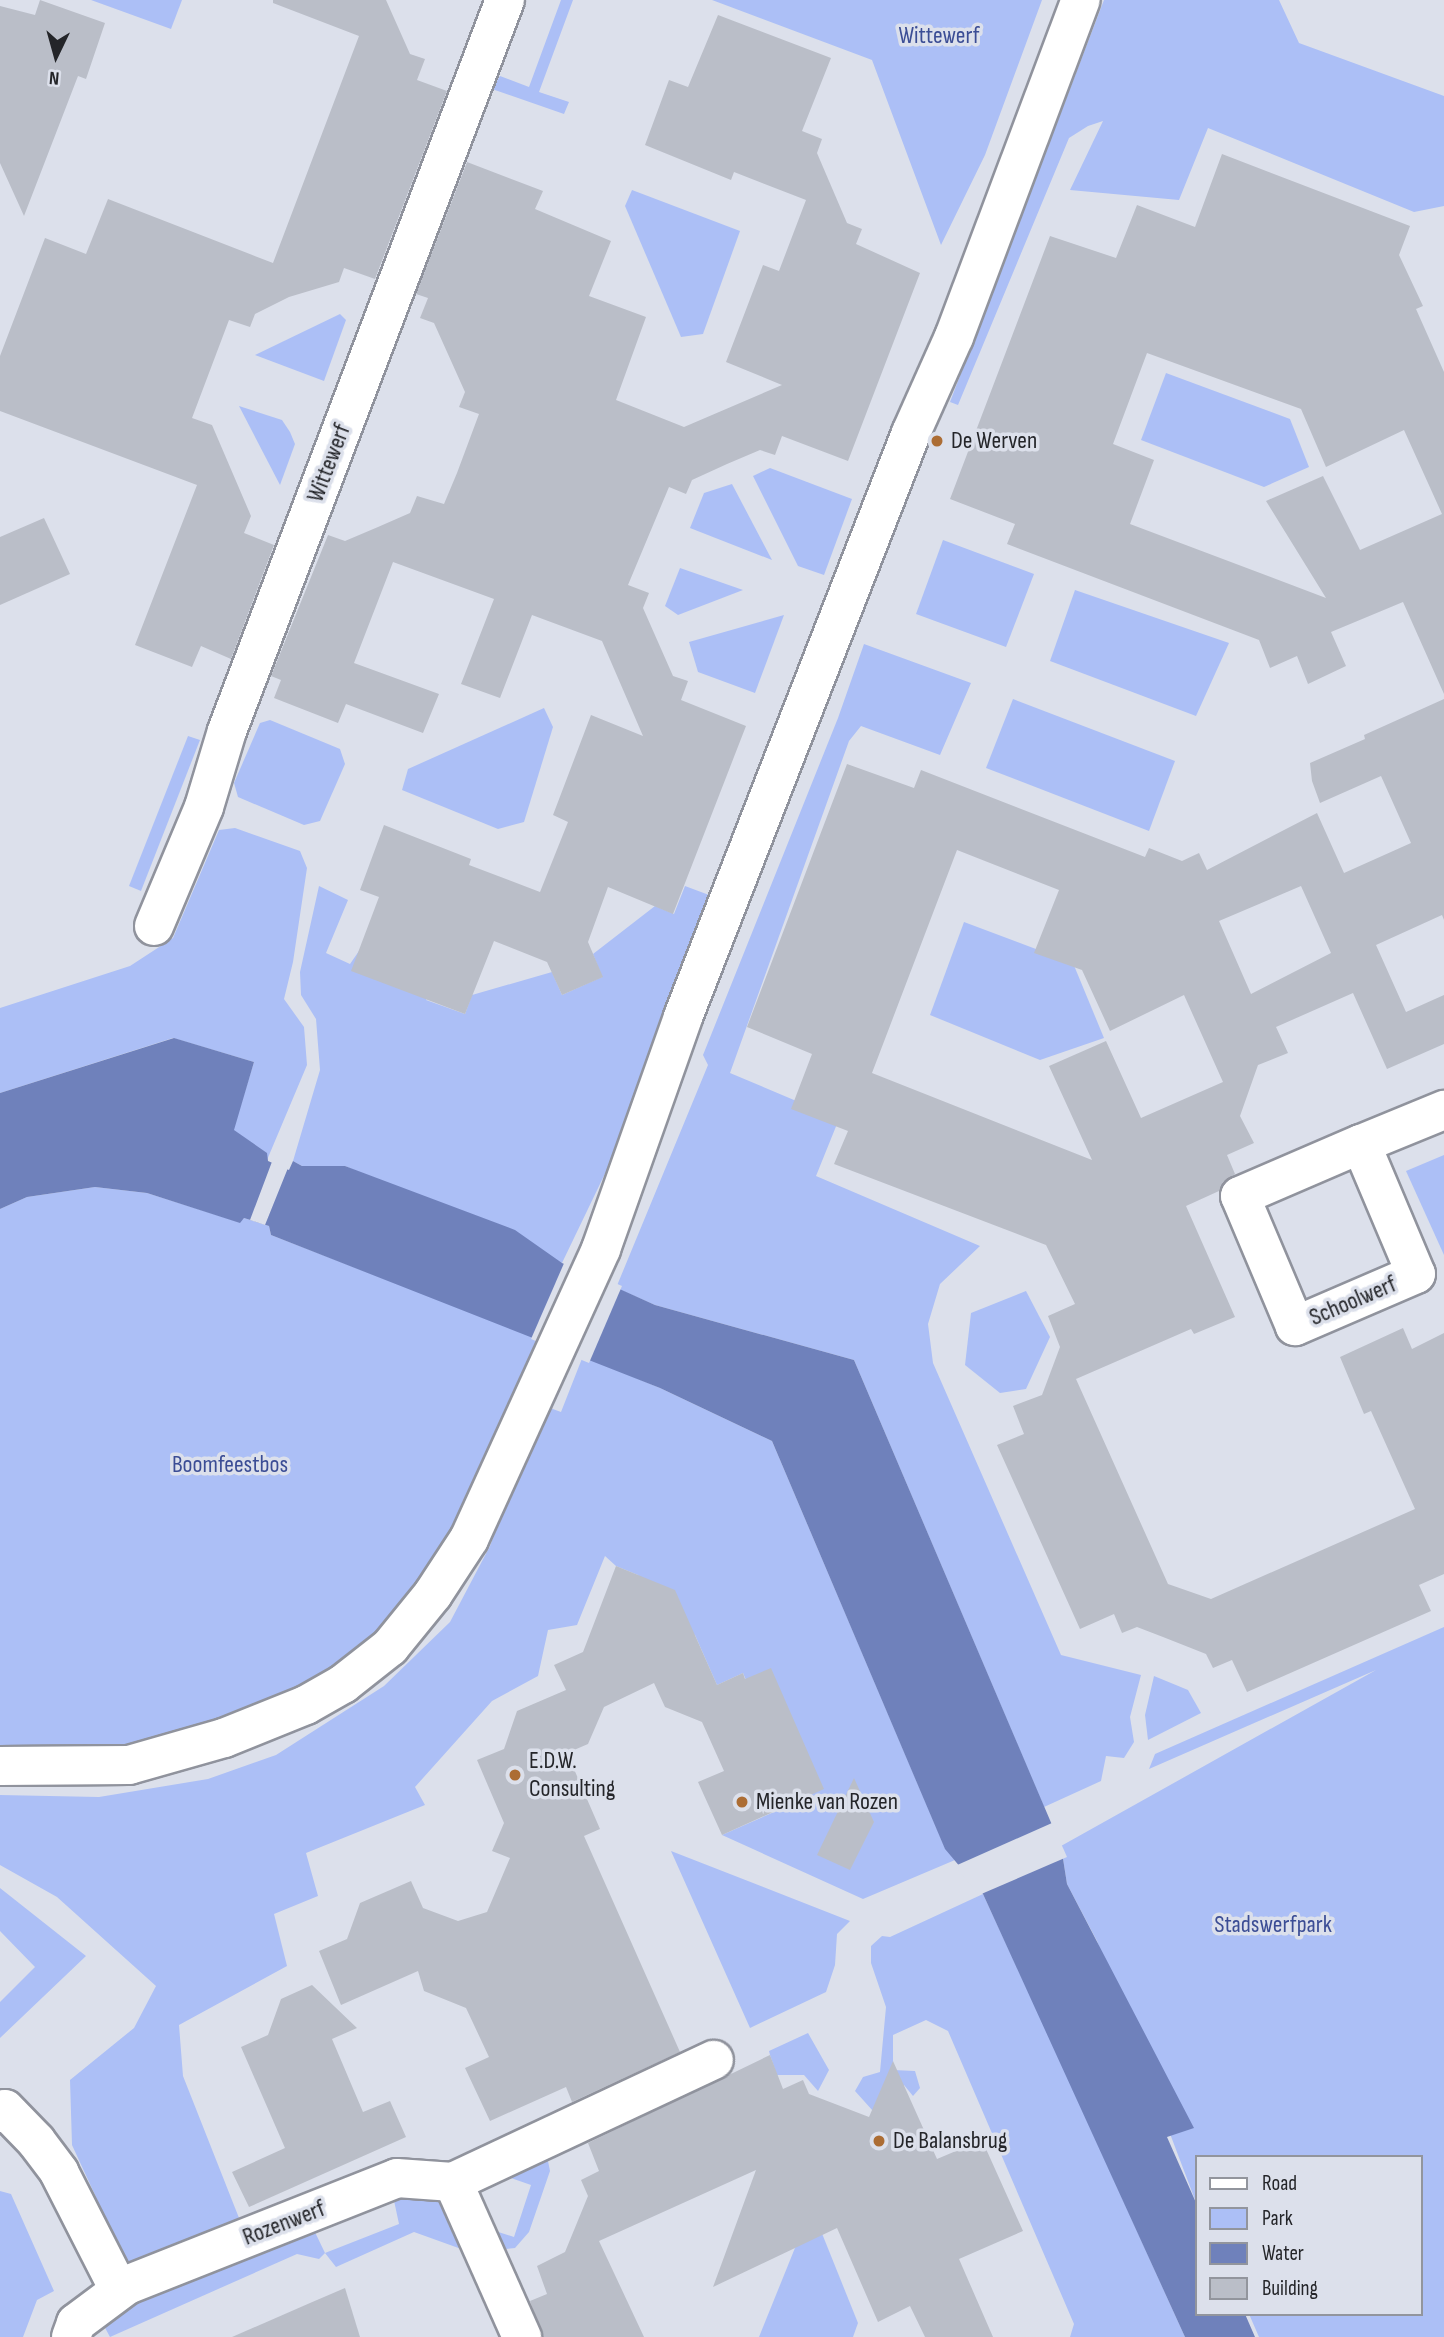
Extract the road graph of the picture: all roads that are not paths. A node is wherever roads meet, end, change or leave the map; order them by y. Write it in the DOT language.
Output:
graph roads {
  1 [pos="505,0"];
  2 [pos="1081,0"];
  3 [pos="154,926"];
  4 [pos="1444,1110"];
  5 [pos="1361,1144"];
  6 [pos="0,1766"];
  7 [pos="714,2060"];
  8 [pos="0,2113"];
  9 [pos="453,2182"];
  10 [pos="119,2290"];
  11 [pos="71,2337"];
  12 [pos="522,2337"];
  1 -- 3 [label="street, Wittewerf"];
  2 -- 6 [label="street"];
  4 -- 5 [label="street, Schoolwerf"];
  5 -- 5 [label="street, Schoolwerf"];
  7 -- 9 [label="street, Rozenwerf"];
  8 -- 10 [label="street"];
  9 -- 10 [label="street, Rozenwerf"];
  9 -- 12 [label="street"];
  10 -- 11 [label="street, Rozenwerf"];
}
